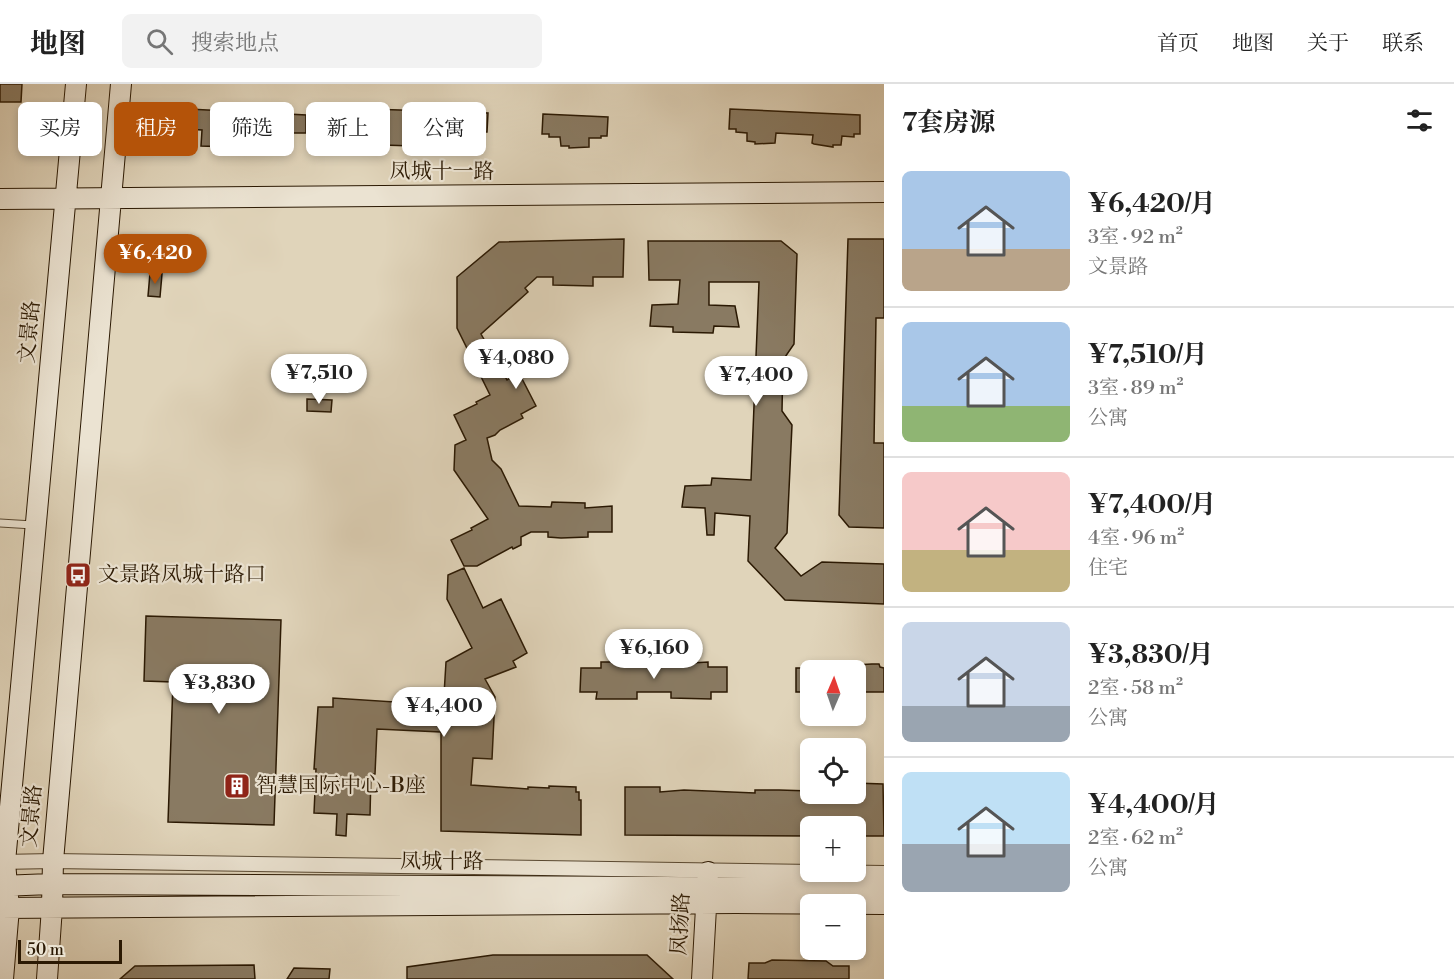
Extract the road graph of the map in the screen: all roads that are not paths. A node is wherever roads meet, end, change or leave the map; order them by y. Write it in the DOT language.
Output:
graph roads {
  1 [pos="76,84"];
  2 [pos="121,84"];
  3 [pos="884,192"];
  4 [pos="0,199"];
  5 [pos="66,199"];
  6 [pos="110,199"];
  7 [pos="0,524"];
  8 [pos="36,525"];
  9 [pos="53,861"];
  10 [pos="3,862"];
  11 [pos="884,873"];
  12 [pos="51,884"];
  13 [pos="4,886"];
  14 [pos="707,888"];
  15 [pos="884,888"];
  16 [pos="884,904"];
  17 [pos="52,907"];
  18 [pos="4,908"];
  19 [pos="3,979"];
  20 [pos="46,979"];
  21 [pos="702,979"];
  1 -- 5 [label="main road, 文景路"];
  2 -- 6 [label="main road, 文景路"];
  3 -- 6 [label="main road, 凤城十一路"];
  4 -- 5 [label="main road, 凤城十一路"];
  5 -- 6 [label="main road, 凤城十一路"];
  5 -- 8 [label="main road, 文景路"];
  6 -- 9 [label="main road, 文景路"];
  7 -- 8 [label="lane"];
  8 -- 10 [label="main road, 文景路"];
  9 -- 10 [label="street"];
  9 -- 12 [label="main road, 文景路"];
  9 -- 14 [label="street"];
  10 -- 13 [label="main road, 文景路"];
  11 -- 14 [label="street"];
  12 -- 13 [label="main road, 凤城十路"];
  12 -- 14 [label="main road, 凤城十路"];
  12 -- 17 [label="main road, 文景路"];
  13 -- 18 [label="main road, 文景路"];
  14 -- 15 [label="main road, 凤城十路"];
  14 -- 16 [label="main road, 凤城十路"];
  14 -- 17 [label="main road, 凤城十路"];
  14 -- 21 [label="main road, 凤扬路"];
  17 -- 18 [label="main road, 凤城十路"];
  17 -- 20 [label="main road, 文景路"];
  18 -- 19 [label="main road, 文景路"];
}
